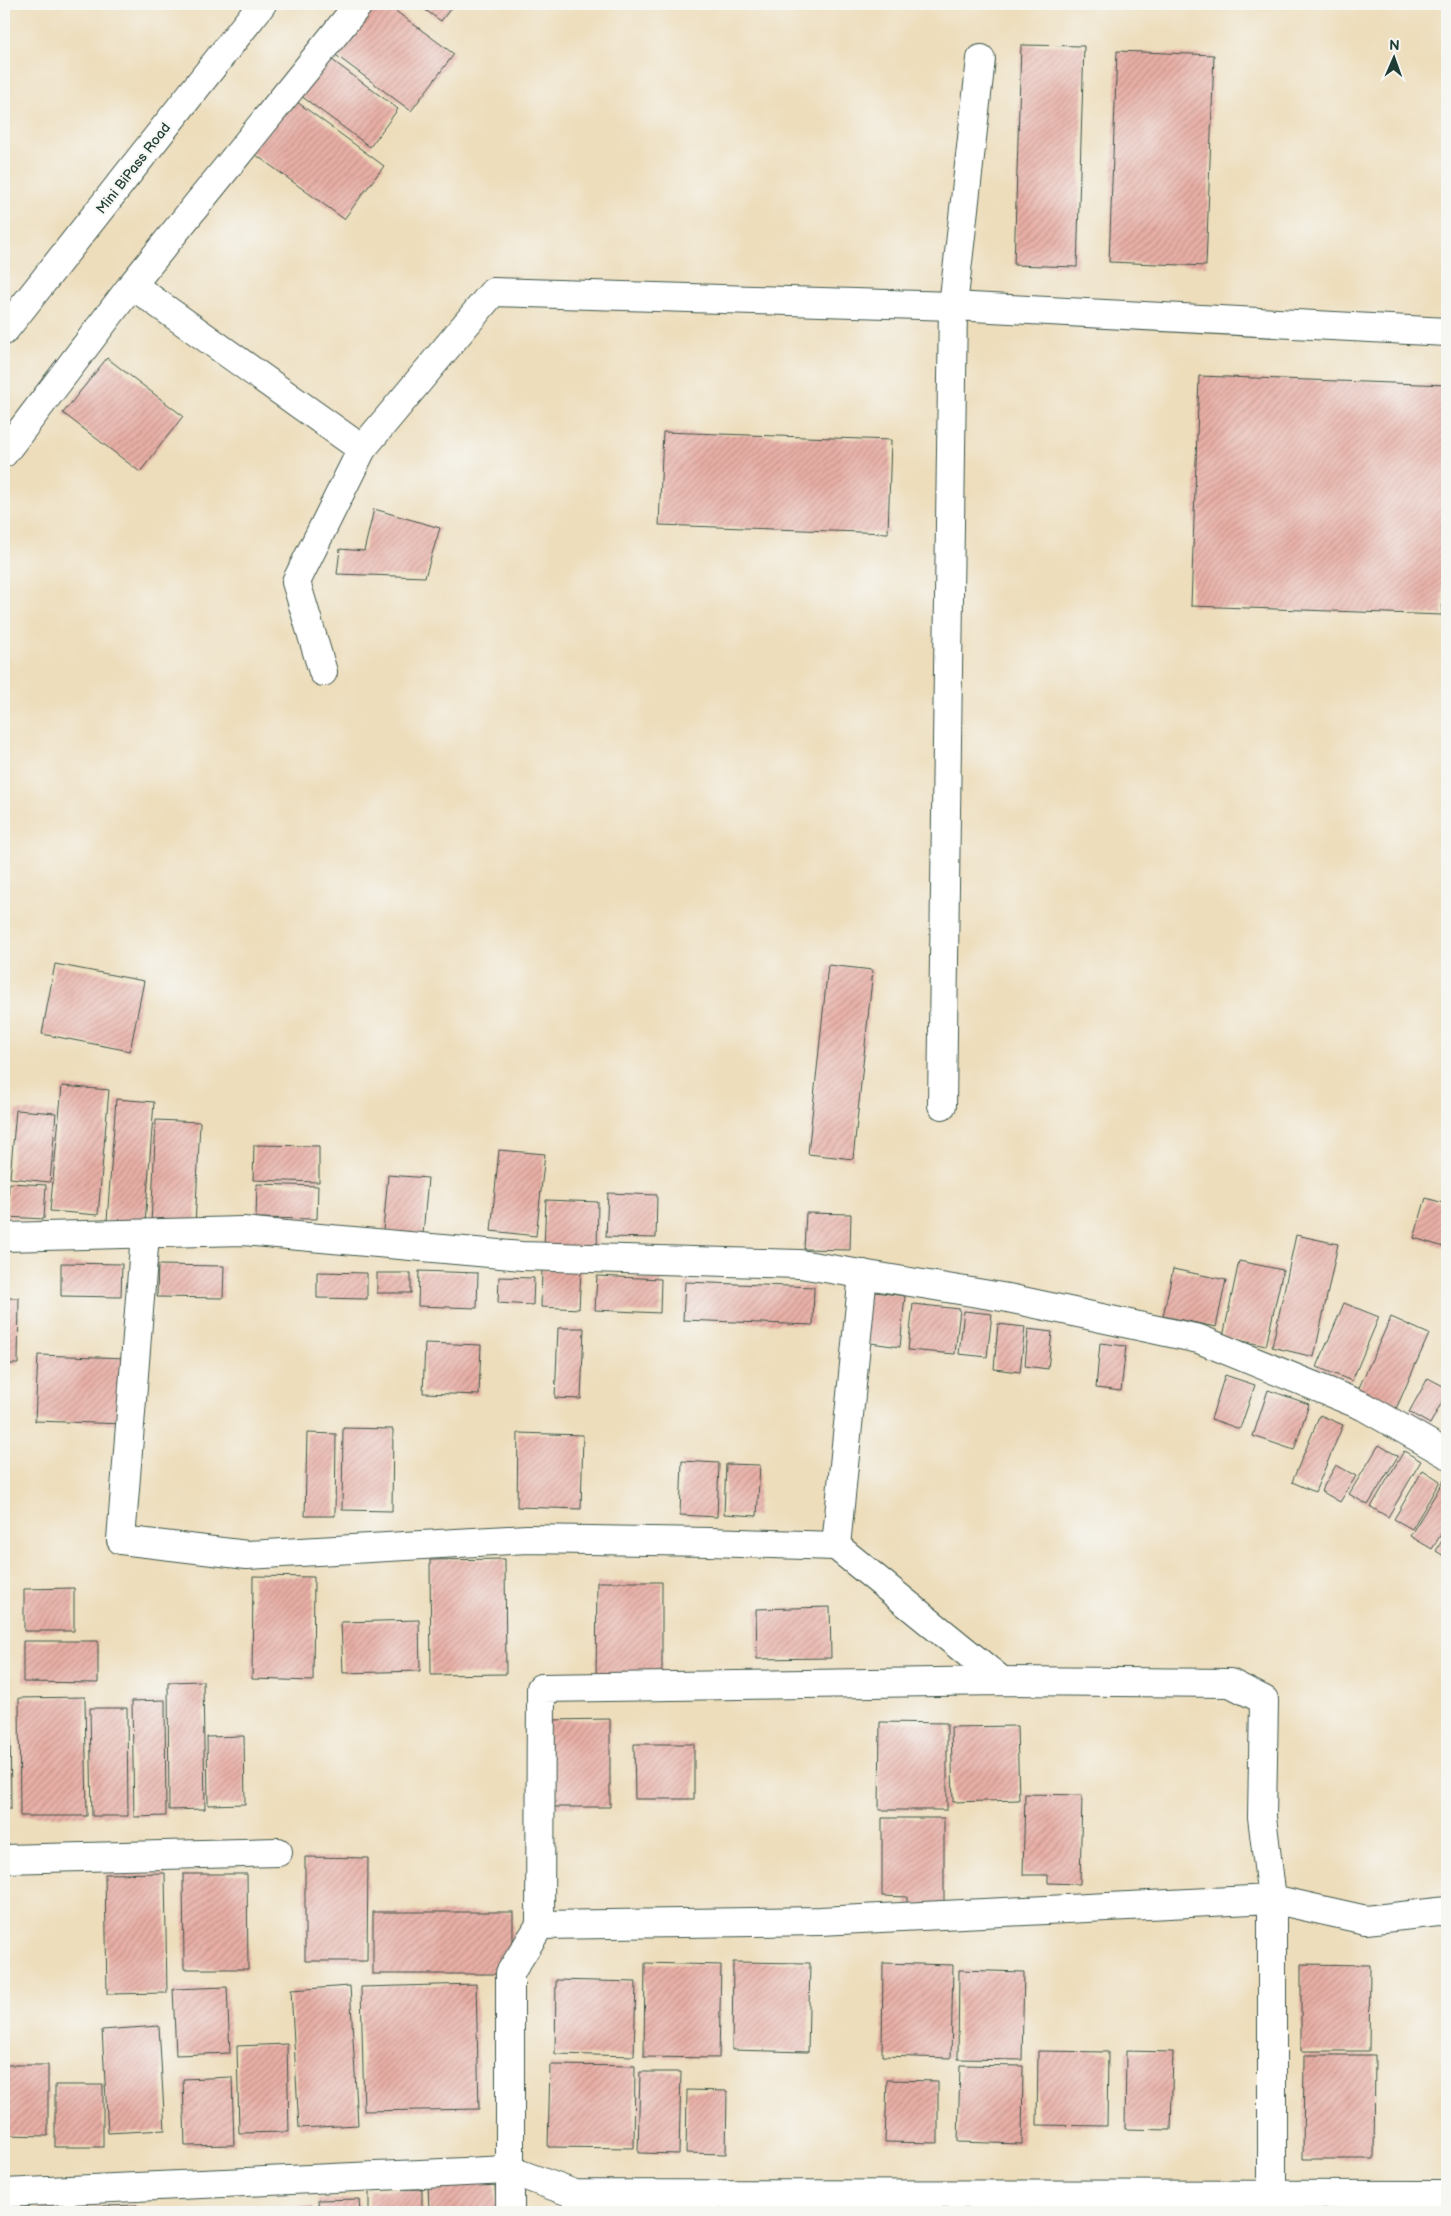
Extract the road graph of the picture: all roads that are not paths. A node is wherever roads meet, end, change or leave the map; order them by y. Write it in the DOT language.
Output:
graph roads {
  1 [pos="262,4"];
  2 [pos="359,4"];
  3 [pos="981,59"];
  4 [pos="132,286"];
  5 [pos="952,306"];
  6 [pos="4,331"];
  7 [pos="1447,332"];
  8 [pos="362,449"];
  9 [pos="4,453"];
  10 [pos="323,672"];
  11 [pos="942,1106"];
  12 [pos="145,1234"];
  13 [pos="4,1237"];
  14 [pos="863,1274"];
  15 [pos="1447,1454"];
  16 [pos="836,1546"];
  17 [pos="1002,1681"];
  18 [pos="278,1852"];
  19 [pos="4,1858"];
  20 [pos="1272,1899"];
  21 [pos="1447,1911"];
  22 [pos="540,1924"];
  23 [pos="509,2170"];
  24 [pos="4,2193"];
  25 [pos="1447,2195"];
  26 [pos="1272,2203"];
  27 [pos="510,2212"];
  1 -- 6 [label="street, Mini BiPass Road"];
  2 -- 4 [label="street"];
  3 -- 5 [label="street"];
  4 -- 8 [label="street"];
  4 -- 9 [label="street"];
  5 -- 7 [label="street"];
  5 -- 8 [label="street"];
  5 -- 11 [label="street"];
  8 -- 10 [label="street"];
  12 -- 13 [label="street"];
  12 -- 14 [label="street"];
  12 -- 16 [label="street"];
  14 -- 15 [label="street"];
  14 -- 16 [label="street"];
  16 -- 17 [label="street"];
  17 -- 20 [label="street"];
  17 -- 22 [label="street"];
  18 -- 19 [label="street"];
  20 -- 21 [label="street"];
  20 -- 22 [label="street"];
  20 -- 26 [label="street"];
  22 -- 23 [label="street"];
  23 -- 24 [label="street"];
  23 -- 26 [label="street"];
  23 -- 27 [label="street"];
  25 -- 26 [label="street"];
}
